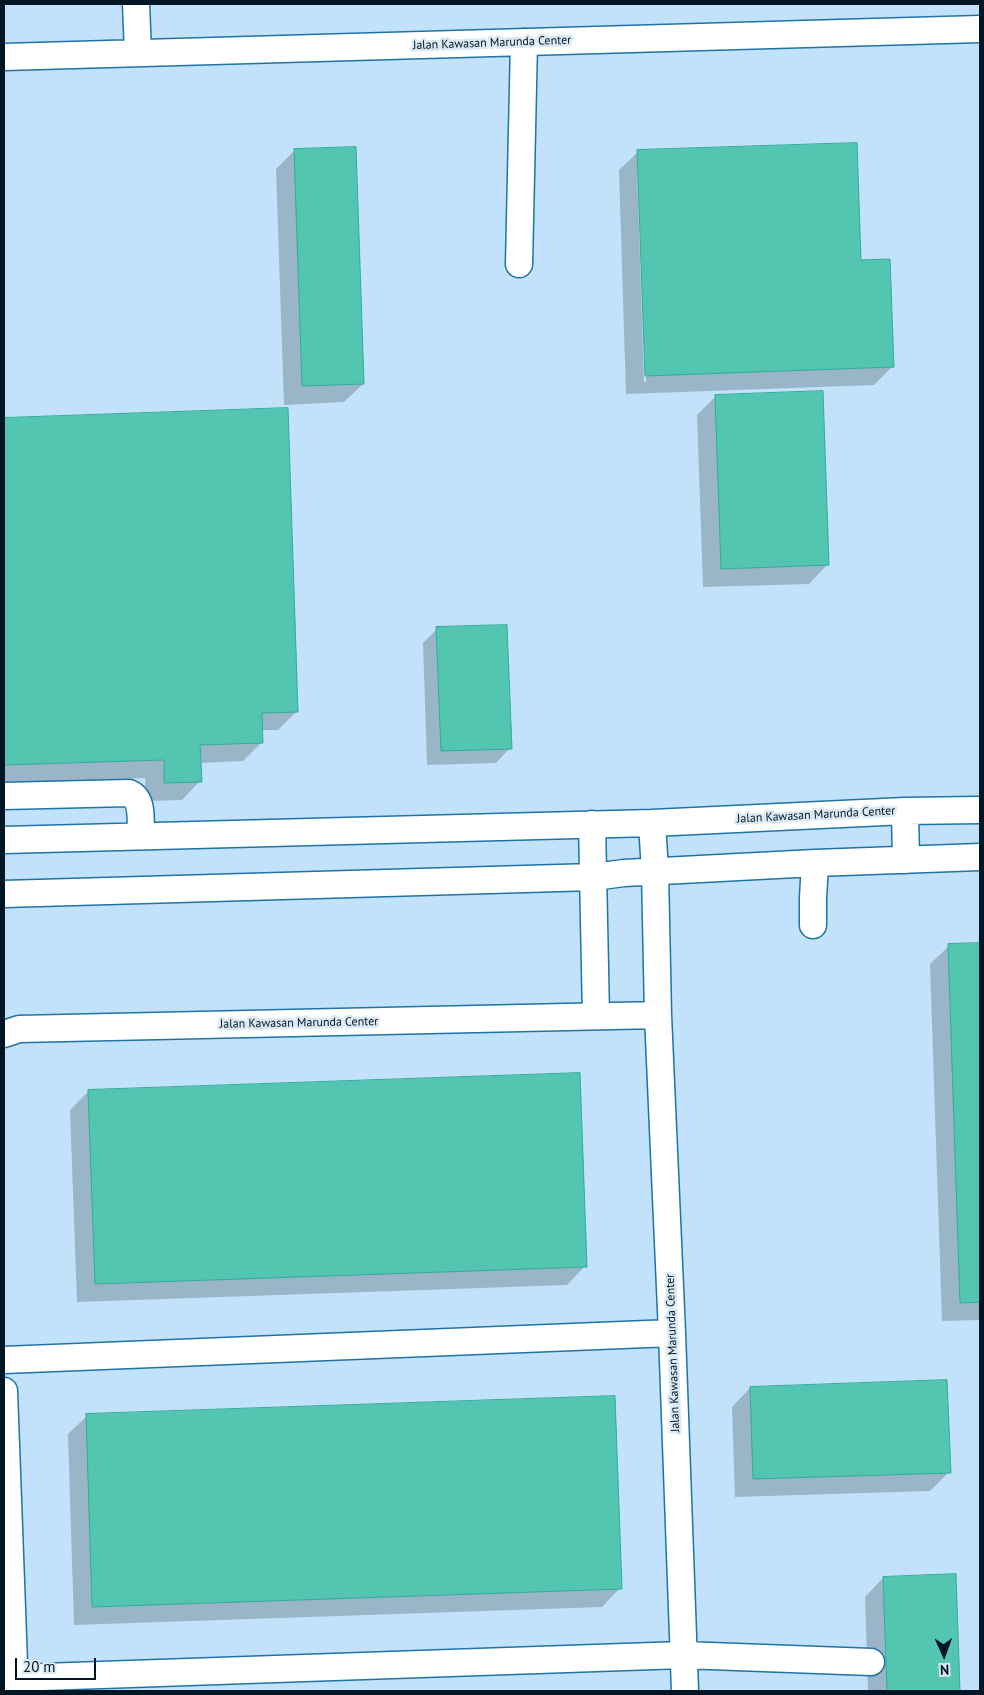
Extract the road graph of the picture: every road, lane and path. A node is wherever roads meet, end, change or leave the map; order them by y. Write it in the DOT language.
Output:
graph roads {
  1 [pos="136,4"];
  2 [pos="980,29"];
  3 [pos="524,42"];
  4 [pos="138,53"];
  5 [pos="4,57"];
  6 [pos="519,264"];
  7 [pos="4,796"];
  8 [pos="980,810"];
  9 [pos="906,811"];
  10 [pos="652,823"];
  11 [pos="592,824"];
  12 [pos="141,835"];
  13 [pos="4,840"];
  14 [pos="980,857"];
  15 [pos="906,860"];
  16 [pos="815,863"];
  17 [pos="655,872"];
  18 [pos="594,877"];
  19 [pos="4,894"];
  20 [pos="813,925"];
  21 [pos="658,1015"];
  22 [pos="596,1016"];
  23 [pos="4,1034"];
  24 [pos="672,1333"];
  25 [pos="4,1360"];
  26 [pos="4,1391"];
  27 [pos="683,1654"];
  28 [pos="871,1662"];
  29 [pos="14,1685"];
  30 [pos="685,1691"];
  1 -- 4 [label="lane"];
  2 -- 3 [label="lane, Jalan Kawasan Marunda Center"];
  3 -- 4 [label="lane, Jalan Kawasan Marunda Center"];
  3 -- 6 [label="lane"];
  4 -- 5 [label="lane, Jalan Kawasan Marunda Center"];
  7 -- 12 [label="lane"];
  8 -- 9 [label="lane, Jalan Kawasan Marunda Center"];
  9 -- 10 [label="lane, Jalan Kawasan Marunda Center"];
  9 -- 15 [label="lane"];
  10 -- 11 [label="lane, Jalan Kawasan Marunda Center"];
  10 -- 17 [label="lane, Jalan Kawasan Marunda Center"];
  11 -- 12 [label="lane, Jalan Kawasan Marunda Center"];
  11 -- 18 [label="lane"];
  12 -- 13 [label="lane, Jalan Kawasan Marunda Center"];
  14 -- 15 [label="lane"];
  15 -- 16 [label="lane"];
  16 -- 17 [label="lane"];
  16 -- 20 [label="lane"];
  17 -- 18 [label="lane"];
  17 -- 21 [label="lane, Jalan Kawasan Marunda Center"];
  18 -- 19 [label="lane"];
  18 -- 22 [label="lane"];
  21 -- 22 [label="lane, Jalan Kawasan Marunda Center"];
  21 -- 24 [label="lane, Jalan Kawasan Marunda Center"];
  22 -- 23 [label="lane, Jalan Kawasan Marunda Center"];
  24 -- 25 [label="lane"];
  24 -- 27 [label="lane, Jalan Kawasan Marunda Center"];
  26 -- 29 [label="lane"];
  27 -- 28 [label="lane"];
  27 -- 29 [label="lane"];
  27 -- 30 [label="lane, Jalan Kawasan Marunda Center"];
}
